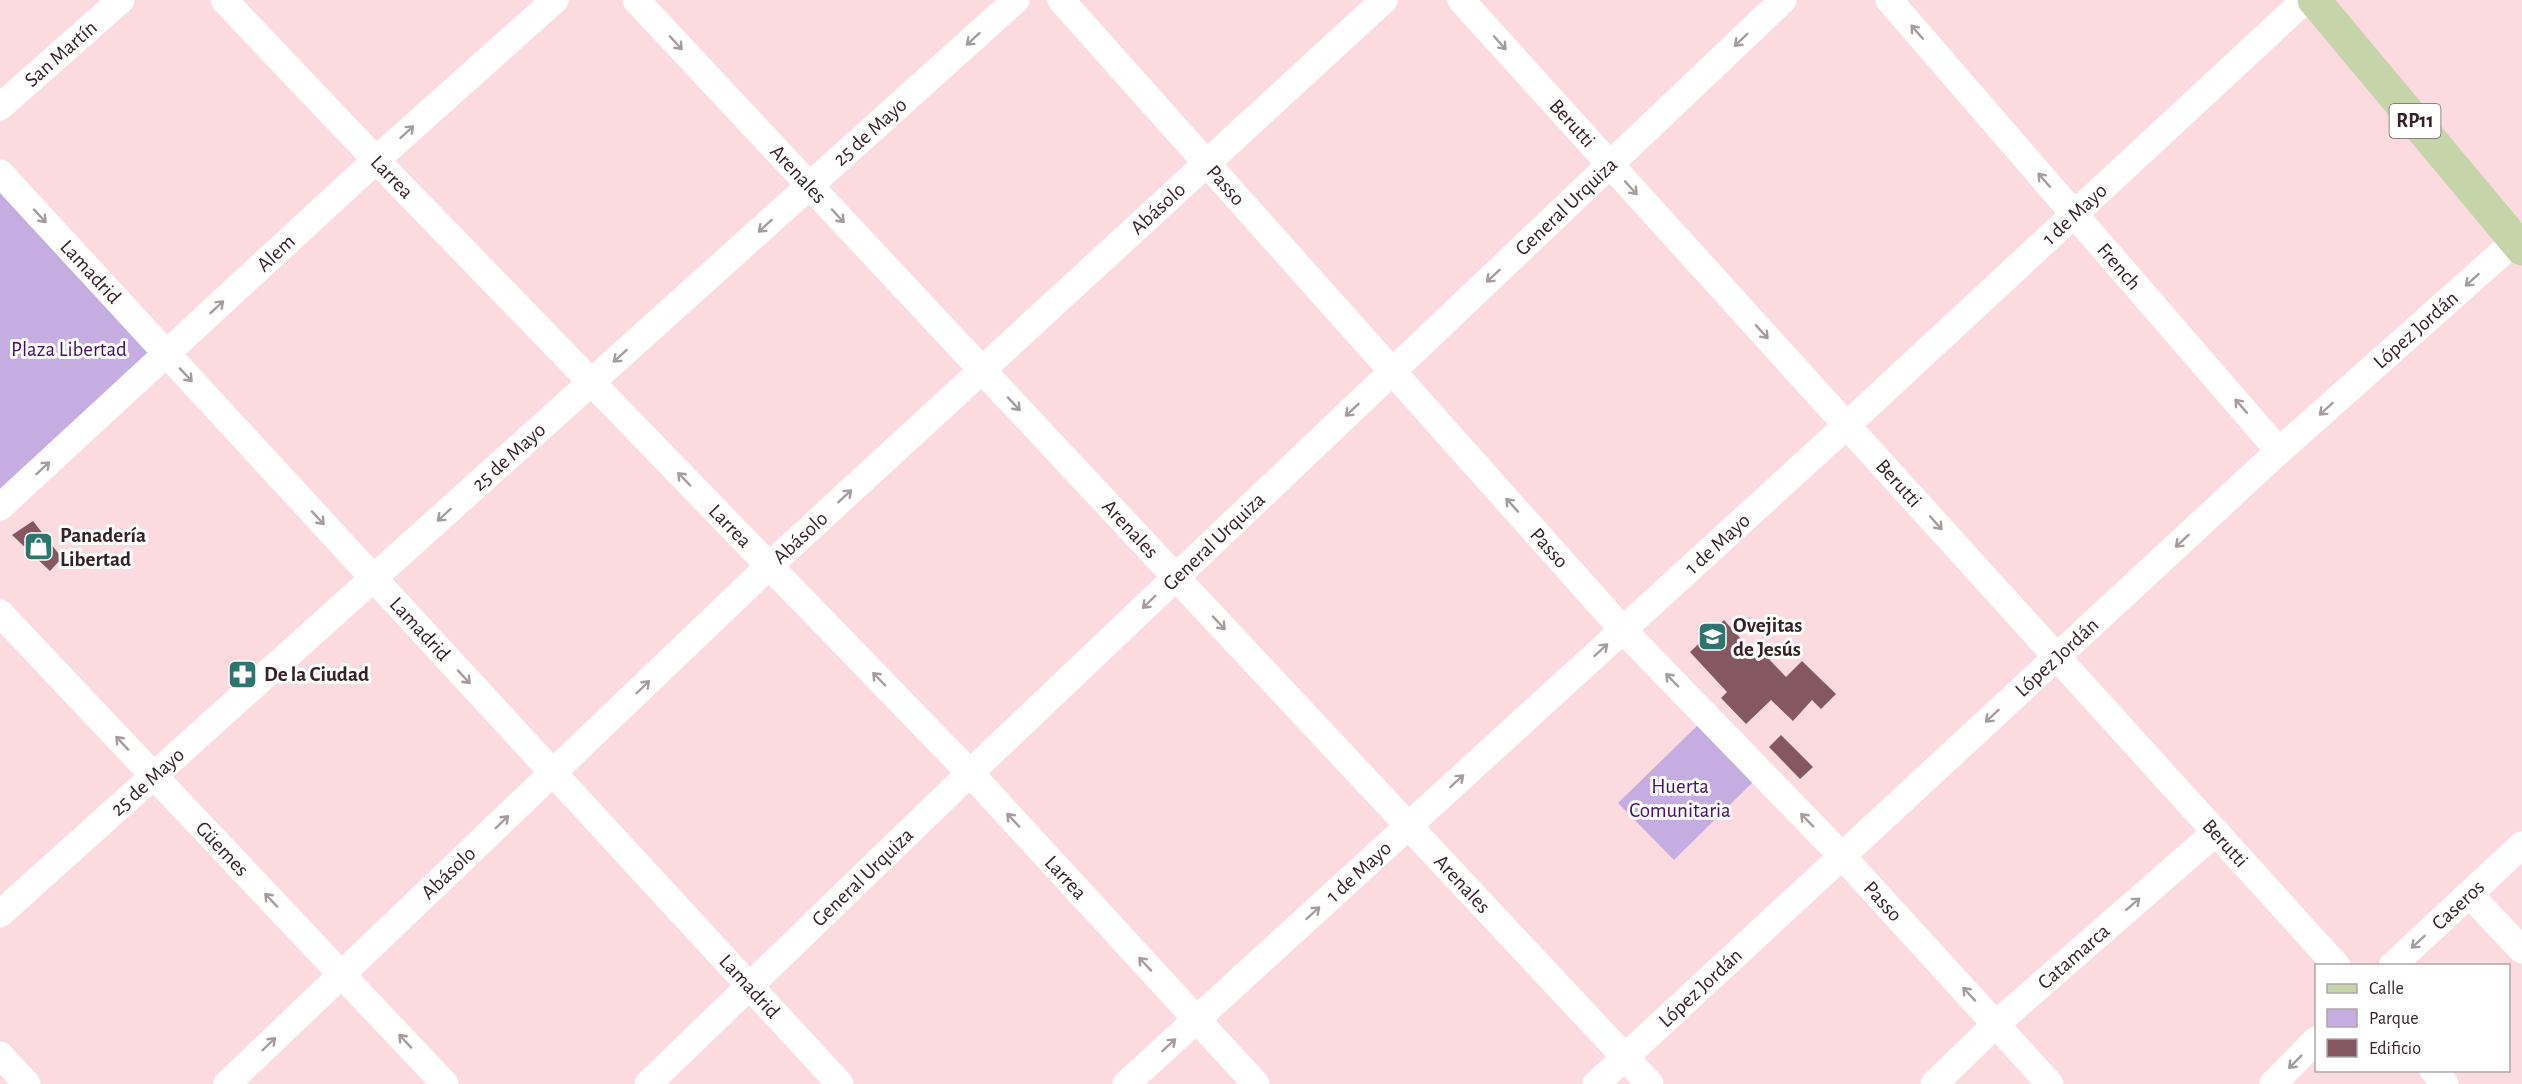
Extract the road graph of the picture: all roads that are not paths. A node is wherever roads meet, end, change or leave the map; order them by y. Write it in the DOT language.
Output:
graph roads {
  1 [pos="121,0"];
  2 [pos="224,0"];
  3 [pos="555,0"];
  4 [pos="636,0"];
  5 [pos="1016,0"];
  6 [pos="1061,0"];
  7 [pos="1383,0"];
  8 [pos="1461,0"];
  9 [pos="1783,0"];
  10 [pos="1889,0"];
  11 [pos="2305,0"];
  12 [pos="2314,0"];
  13 [pos="0,107"];
  14 [pos="376,160"];
  15 [pos="1206,163"];
  16 [pos="1610,165"];
  17 [pos="0,173"];
  18 [pos="810,186"];
  19 [pos="2074,214"];
  20 [pos="2520,242"];
  21 [pos="166,354"];
  22 [pos="982,370"];
  23 [pos="1392,371"];
  24 [pos="591,382"];
  25 [pos="1847,425"];
  26 [pos="2279,451"];
  27 [pos="0,507"];
  28 [pos="769,566"];
  29 [pos="1176,577"];
  30 [pos="373,578"];
  31 [pos="0,613"];
  32 [pos="1623,630"];
  33 [pos="2057,656"];
  34 [pos="553,773"];
  35 [pos="969,773"];
  36 [pos="153,776"];
  37 [pos="1408,826"];
  38 [pos="2216,832"];
  39 [pos="2522,845"];
  40 [pos="1842,856"];
  41 [pos="2469,894"];
  42 [pos="0,914"];
  43 [pos="2522,950"];
  44 [pos="2335,964"];
  45 [pos="2394,964"];
  46 [pos="342,975"];
  47 [pos="749,987"];
  48 [pos="1196,1020"];
  49 [pos="1996,1024"];
  50 [pos="2315,1041"];
  51 [pos="0,1055"];
  52 [pos="1625,1057"];
  53 [pos="2434,1072"];
  54 [pos="27,1084"];
  55 [pos="227,1084"];
  56 [pos="445,1084"];
  57 [pos="648,1084"];
  58 [pos="840,1084"];
  59 [pos="1126,1084"];
  60 [pos="1256,1084"];
  61 [pos="1596,1084"];
  62 [pos="1650,1084"];
  63 [pos="1934,1084"];
  64 [pos="2050,1084"];
  65 [pos="2273,1084"];
  66 [pos="2445,1084"];
  1 -- 13 [label="street, San Martín"];
  2 -- 14 [label="street, Larrea"];
  14 -- 3 [label="street, Alem, one-way"];
  4 -- 18 [label="street, Arenales, one-way"];
  5 -- 18 [label="street, 25 de Mayo, one-way"];
  6 -- 15 [label="street, Passo"];
  7 -- 15 [label="street, Abásolo"];
  8 -- 16 [label="street, Berutti, one-way"];
  9 -- 16 [label="street, General Urquiza, one-way"];
  19 -- 10 [label="street, French, one-way"];
  11 -- 19 [label="street, 1 de Mayo"];
  12 -- 20 [label="main road, RP11"];
  21 -- 14 [label="street, Alem, one-way"];
  14 -- 24 [label="street, Larrea"];
  15 -- 22 [label="street, Abásolo"];
  15 -- 23 [label="street, Passo"];
  16 -- 23 [label="street, General Urquiza, one-way"];
  16 -- 25 [label="street, Berutti, one-way"];
  17 -- 21 [label="street, Lamadrid, one-way"];
  18 -- 22 [label="street, Arenales, one-way"];
  18 -- 24 [label="street, 25 de Mayo, one-way"];
  19 -- 25 [label="street, 1 de Mayo"];
  26 -- 19 [label="street, French, one-way"];
  20 -- 26 [label="street, López Jordán, one-way"];
  27 -- 21 [label="street, Alem, one-way"];
  21 -- 30 [label="street, Lamadrid, one-way"];
  28 -- 22 [label="street, Abásolo, one-way"];
  22 -- 29 [label="street, Arenales, one-way"];
  23 -- 29 [label="street, General Urquiza, one-way"];
  32 -- 23 [label="street, Passo, one-way"];
  28 -- 24 [label="street, Larrea, one-way"];
  24 -- 30 [label="street, 25 de Mayo, one-way"];
  25 -- 32 [label="street, 1 de Mayo"];
  25 -- 33 [label="street, Berutti, one-way"];
  26 -- 33 [label="street, López Jordán, one-way"];
  34 -- 28 [label="street, Abásolo, one-way"];
  35 -- 28 [label="street, Larrea, one-way"];
  29 -- 35 [label="street, General Urquiza, one-way"];
  29 -- 37 [label="street, Arenales, one-way"];
  30 -- 34 [label="street, Lamadrid, one-way"];
  30 -- 36 [label="street, 25 de Mayo"];
  36 -- 31 [label="street, Güemes, one-way"];
  37 -- 32 [label="street, 1 de Mayo, one-way"];
  40 -- 32 [label="street, Passo, one-way"];
  33 -- 38 [label="street, Berutti"];
  33 -- 40 [label="street, López Jordán, one-way"];
  46 -- 34 [label="street, Abásolo, one-way"];
  34 -- 47 [label="street, Lamadrid"];
  35 -- 47 [label="street, General Urquiza"];
  48 -- 35 [label="street, Larrea, one-way"];
  36 -- 42 [label="street, 25 de Mayo"];
  46 -- 36 [label="street, Güemes, one-way"];
  48 -- 37 [label="street, 1 de Mayo, one-way"];
  37 -- 52 [label="street, Arenales"];
  38 -- 44 [label="street, Berutti"];
  49 -- 38 [label="street, Catamarca, one-way"];
  39 -- 41 [label="street, Caseros"];
  49 -- 40 [label="street, Passo, one-way"];
  40 -- 52 [label="street, López Jordán"];
  41 -- 43 [label="street"];
  41 -- 45 [label="street, Caseros, one-way"];
  55 -- 46 [label="street, Abásolo, one-way"];
  56 -- 46 [label="street, Güemes, one-way"];
  47 -- 57 [label="street, General Urquiza"];
  47 -- 58 [label="street, Lamadrid"];
  59 -- 48 [label="street, 1 de Mayo, one-way"];
  48 -- 60 [label="street, Larrea"];
  49 -- 63 [label="street, Catamarca"];
  49 -- 64 [label="street, Passo"];
  50 -- 65 [label="street, one-way"];
  51 -- 54 [label="street"];
  52 -- 61 [label="street, López Jordán"];
  52 -- 62 [label="street, Arenales"];
  53 -- 66 [label="street"];
}
